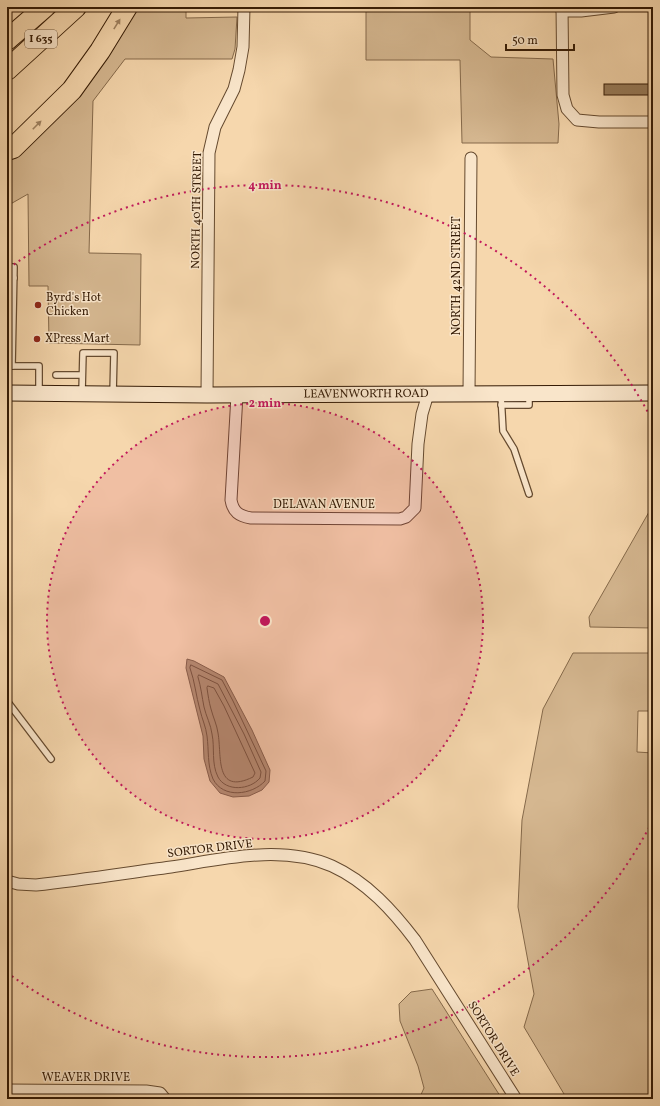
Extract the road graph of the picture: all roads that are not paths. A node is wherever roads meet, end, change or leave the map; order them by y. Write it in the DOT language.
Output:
graph roads {
  1 [pos="45,7"];
  2 [pos="76,7"];
  3 [pos="127,7"];
  4 [pos="244,7"];
  5 [pos="614,7"];
  6 [pos="562,9"];
  7 [pos="7,40"];
  8 [pos="7,70"];
  9 [pos="653,122"];
  10 [pos="9,150"];
  11 [pos="471,158"];
  12 [pos="7,267"];
  13 [pos="7,278"];
  14 [pos="14,278"];
  15 [pos="10,293"];
  16 [pos="10,303"];
  17 [pos="10,316"];
  18 [pos="10,328"];
  19 [pos="10,338"];
  20 [pos="10,351"];
  21 [pos="9,366"];
  22 [pos="56,375"];
  23 [pos="82,375"];
  24 [pos="7,393"];
  25 [pos="39,393"];
  26 [pos="469,393"];
  27 [pos="653,393"];
  28 [pos="82,394"];
  29 [pos="113,394"];
  30 [pos="428,394"];
  31 [pos="207,395"];
  32 [pos="237,395"];
  33 [pos="501,399"];
  34 [pos="528,494"];
  35 [pos="7,701"];
  36 [pos="51,759"];
  37 [pos="7,881"];
  38 [pos="7,1090"];
  39 [pos="29,1095"];
  40 [pos="164,1097"];
  41 [pos="516,1099"];
  1 -- 7 [label="highway, I 635"];
  2 -- 8 [label="highway, I 635"];
  10 -- 3 [label="highway, one-way"];
  4 -- 31 [label="street, NORTH 40TH STREET"];
  5 -- 6 [label="street"];
  6 -- 9 [label="street"];
  11 -- 26 [label="street, NORTH 42ND STREET"];
  12 -- 14 [label="lane"];
  13 -- 14 [label="lane"];
  14 -- 15 [label="lane"];
  15 -- 16 [label="lane"];
  16 -- 17 [label="lane"];
  17 -- 18 [label="lane"];
  18 -- 19 [label="lane"];
  19 -- 20 [label="lane"];
  20 -- 21 [label="lane"];
  21 -- 25 [label="lane"];
  22 -- 23 [label="lane"];
  23 -- 28 [label="lane"];
  23 -- 29 [label="lane"];
  24 -- 25 [label="main road, LEAVENWORTH ROAD"];
  25 -- 28 [label="main road, LEAVENWORTH ROAD"];
  26 -- 30 [label="main road, LEAVENWORTH ROAD"];
  26 -- 33 [label="main road, LEAVENWORTH ROAD"];
  27 -- 33 [label="main road, LEAVENWORTH ROAD"];
  28 -- 29 [label="main road, LEAVENWORTH ROAD"];
  29 -- 31 [label="main road, LEAVENWORTH ROAD"];
  30 -- 32 [label="main road, LEAVENWORTH ROAD"];
  30 -- 32 [label="street, DELAVAN AVENUE"];
  31 -- 32 [label="main road, LEAVENWORTH ROAD"];
  33 -- 34 [label="lane"];
  35 -- 36 [label="lane"];
  37 -- 41 [label="street, SORTOR DRIVE"];
  38 -- 39 [label="street, WEAVER DRIVE"];
  39 -- 40 [label="street, WEAVER DRIVE"];
}
